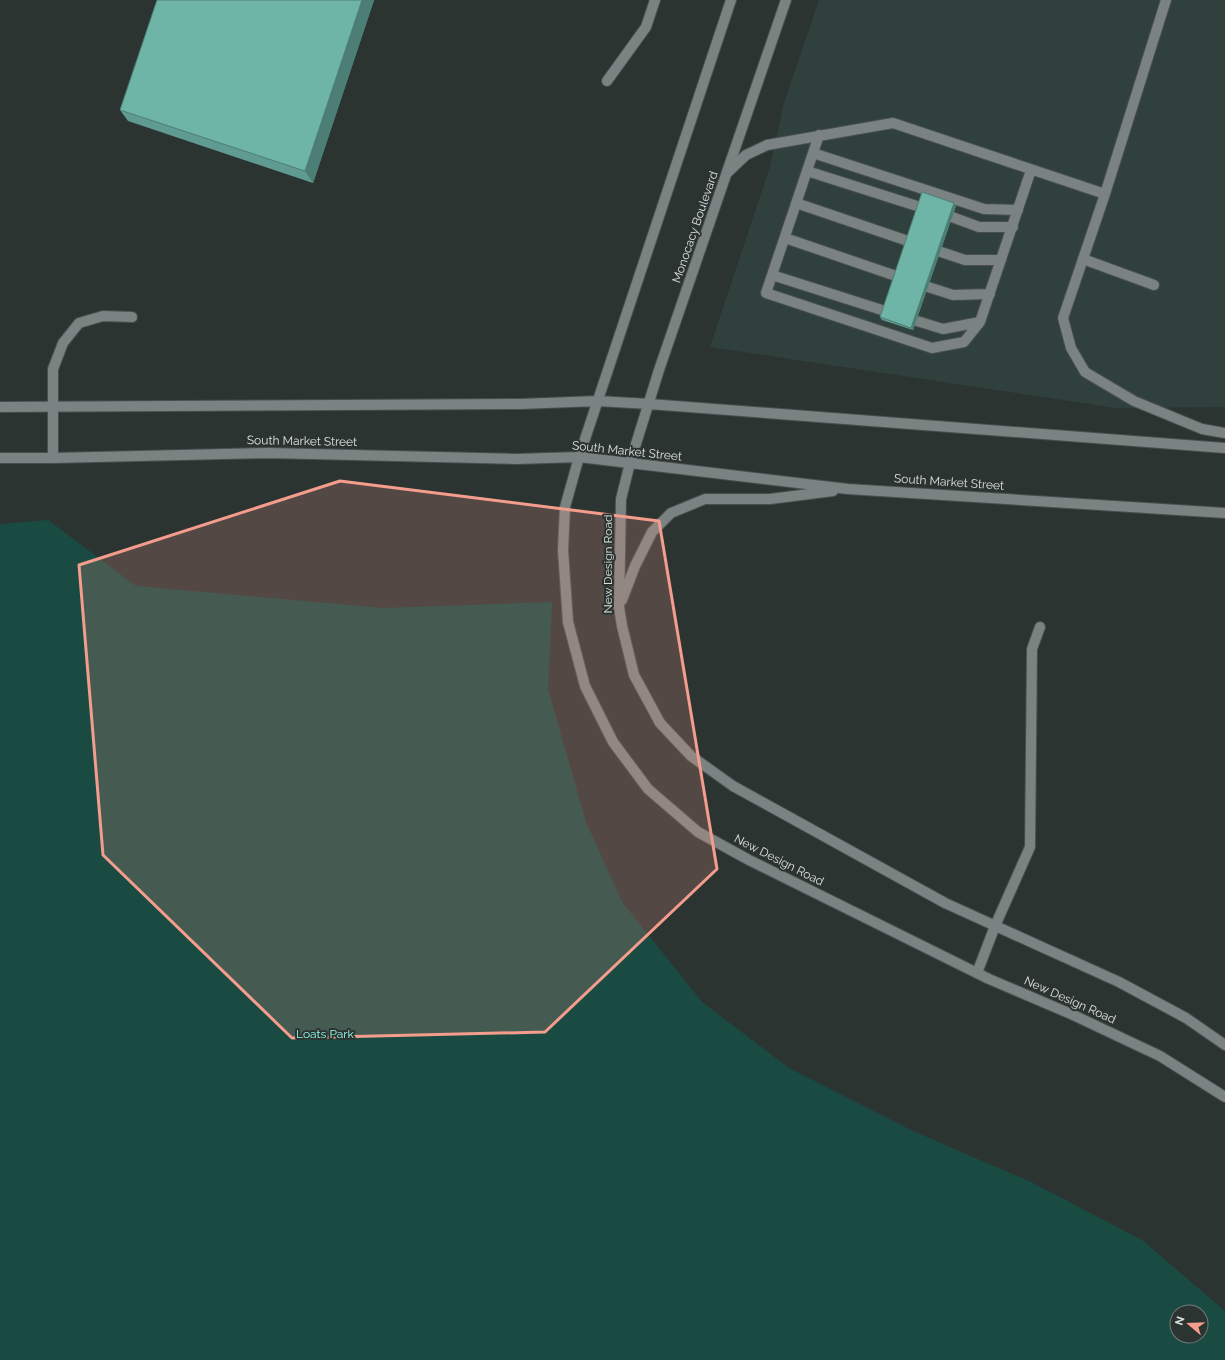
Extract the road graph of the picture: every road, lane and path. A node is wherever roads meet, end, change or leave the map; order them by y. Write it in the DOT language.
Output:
graph roads {
  1 [pos="655,0"];
  2 [pos="731,0"];
  3 [pos="786,0"];
  4 [pos="1166,0"];
  5 [pos="607,81"];
  6 [pos="819,135"];
  7 [pos="813,153"];
  8 [pos="1032,170"];
  9 [pos="807,171"];
  10 [pos="727,174"];
  11 [pos="1105,194"];
  12 [pos="796,203"];
  13 [pos="920,207"];
  14 [pos="1018,210"];
  15 [pos="952,218"];
  16 [pos="1013,227"];
  17 [pos="785,238"];
  18 [pos="908,241"];
  19 [pos="941,252"];
  20 [pos="1082,259"];
  21 [pos="1001,260"];
  22 [pos="772,275"];
  23 [pos="896,276"];
  24 [pos="1154,285"];
  25 [pos="928,287"];
  26 [pos="990,294"];
  27 [pos="884,311"];
  28 [pos="132,318"];
  29 [pos="917,321"];
  30 [pos="980,322"];
  31 [pos="598,401"];
  32 [pos="649,404"];
  33 [pos="52,406"];
  34 [pos="0,407"];
  35 [pos="1225,433"];
  36 [pos="1225,448"];
  37 [pos="579,457"];
  38 [pos="0,458"];
  39 [pos="52,458"];
  40 [pos="630,464"];
  41 [pos="848,489"];
  42 [pos="1225,513"];
  43 [pos="619,607"];
  44 [pos="1040,627"];
  45 [pos="995,926"];
  46 [pos="977,973"];
  47 [pos="1225,1045"];
  48 [pos="1225,1097"];
  1 -- 5 [label="main road"];
  2 -- 31 [label="main road"];
  3 -- 10 [label="main road, Monocacy Boulevard"];
  4 -- 11 [label="main road"];
  6 -- 7 [label="main road"];
  6 -- 8 [label="main road"];
  6 -- 10 [label="main road"];
  7 -- 9 [label="main road"];
  7 -- 14 [label="main road"];
  8 -- 11 [label="main road"];
  8 -- 14 [label="main road"];
  9 -- 12 [label="main road"];
  9 -- 13 [label="main road"];
  10 -- 32 [label="main road, Monocacy Boulevard"];
  11 -- 20 [label="main road"];
  12 -- 17 [label="main road"];
  12 -- 18 [label="main road"];
  14 -- 16 [label="main road"];
  15 -- 16 [label="main road"];
  16 -- 21 [label="main road"];
  17 -- 22 [label="main road"];
  17 -- 23 [label="main road"];
  19 -- 21 [label="main road"];
  20 -- 24 [label="main road"];
  20 -- 35 [label="main road"];
  21 -- 26 [label="main road"];
  22 -- 27 [label="main road"];
  22 -- 30 [label="main road"];
  25 -- 26 [label="main road"];
  26 -- 30 [label="main road"];
  28 -- 33 [label="main road"];
  29 -- 30 [label="main road"];
  31 -- 32 [label="main road"];
  31 -- 33 [label="main road"];
  31 -- 37 [label="main road"];
  32 -- 36 [label="main road"];
  32 -- 40 [label="main road, Monocacy Boulevard"];
  33 -- 34 [label="main road"];
  33 -- 39 [label="main road"];
  37 -- 39 [label="main road, South Market Street"];
  37 -- 40 [label="main road, South Market Street"];
  37 -- 46 [label="main road, New Design Road"];
  38 -- 39 [label="main road, South Market Street"];
  40 -- 41 [label="main road, South Market Street"];
  40 -- 43 [label="main road, New Design Road"];
  41 -- 42 [label="main road, South Market Street"];
  41 -- 43 [label="main road"];
  43 -- 45 [label="main road, New Design Road"];
  44 -- 45 [label="main road"];
  45 -- 46 [label="main road"];
  45 -- 47 [label="main road, New Design Road"];
  46 -- 48 [label="main road, New Design Road"];
}
